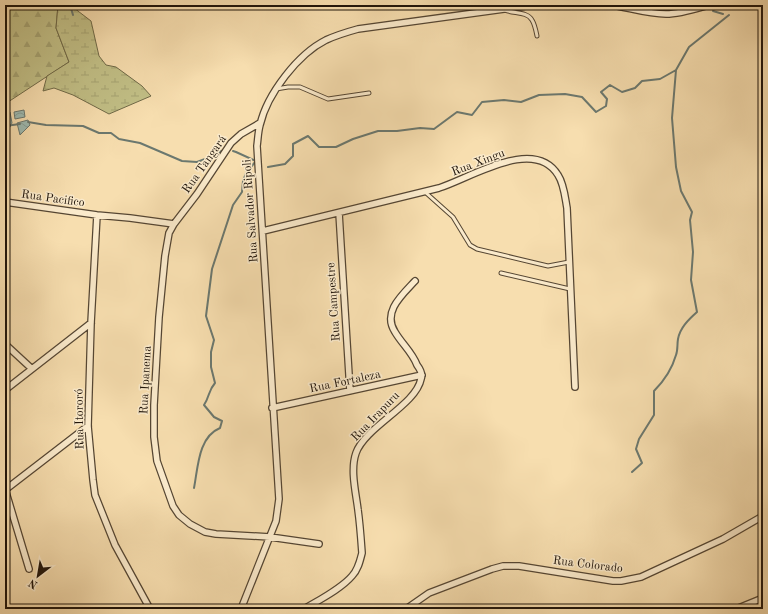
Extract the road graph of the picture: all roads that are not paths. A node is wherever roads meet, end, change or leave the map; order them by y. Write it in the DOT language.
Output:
graph roads {
  1 [pos="533,5"];
  2 [pos="612,5"];
  3 [pos="709,5"];
  4 [pos="504,9"];
  5 [pos="538,36"];
  6 [pos="276,89"];
  7 [pos="369,93"];
  8 [pos="260,123"];
  9 [pos="423,191"];
  10 [pos="5,202"];
  11 [pos="339,213"];
  12 [pos="97,215"];
  13 [pos="174,224"];
  14 [pos="263,231"];
  15 [pos="569,262"];
  16 [pos="501,273"];
  17 [pos="415,281"];
  18 [pos="570,289"];
  19 [pos="91,323"];
  20 [pos="5,344"];
  21 [pos="31,368"];
  22 [pos="422,375"];
  23 [pos="575,387"];
  24 [pos="5,390"];
  25 [pos="350,391"];
  26 [pos="272,408"];
  27 [pos="88,426"];
  28 [pos="5,489"];
  29 [pos="763,516"];
  30 [pos="270,537"];
  31 [pos="319,544"];
  32 [pos="29,569"];
  33 [pos="763,598"];
  34 [pos="67,609"];
  35 [pos="95,609"];
  36 [pos="150,609"];
  37 [pos="241,609"];
  38 [pos="304,609"];
  39 [pos="406,609"];
  40 [pos="736,609"];
  1 -- 4 [label="street, Rua Salvador Ripoli"];
  2 -- 3 [label="street"];
  4 -- 5 [label="lane"];
  4 -- 6 [label="street, Rua Salvador Ripoli"];
  6 -- 7 [label="lane"];
  6 -- 8 [label="street, Rua Salvador Ripoli"];
  8 -- 13 [label="street, Rua Tangará"];
  8 -- 14 [label="street, Rua Salvador Ripoli"];
  9 -- 11 [label="street, Rua Xingu"];
  9 -- 15 [label="lane"];
  9 -- 15 [label="street, Rua Xingu"];
  10 -- 12 [label="street, Rua Pacifico"];
  11 -- 14 [label="street, Rua Xingu"];
  11 -- 25 [label="street, Rua Campestre"];
  12 -- 13 [label="street"];
  12 -- 19 [label="street, Rua Itororó"];
  13 -- 30 [label="street, Rua Ipanema"];
  14 -- 26 [label="street, Rua Salvador Ripoli"];
  15 -- 18 [label="street, Rua Xingu"];
  16 -- 18 [label="lane"];
  17 -- 22 [label="street"];
  18 -- 23 [label="street, Rua Xingu"];
  19 -- 21 [label="street"];
  19 -- 27 [label="street, Rua Itororó"];
  20 -- 21 [label="street"];
  21 -- 24 [label="street"];
  22 -- 25 [label="street, Rua Fortaleza"];
  22 -- 38 [label="street, Rua Irapuru"];
  25 -- 26 [label="street, Rua Fortaleza"];
  26 -- 30 [label="street, Rua Salvador Ripoli"];
  27 -- 28 [label="street"];
  27 -- 36 [label="street, Rua Itororó"];
  28 -- 32 [label="street"];
  29 -- 39 [label="street, Rua Colorado"];
  30 -- 31 [label="street, Rua Ipanema"];
  30 -- 37 [label="street, Rua Salvador Ripoli"];
  33 -- 40 [label="street"];
  34 -- 35 [label="street"];
}
